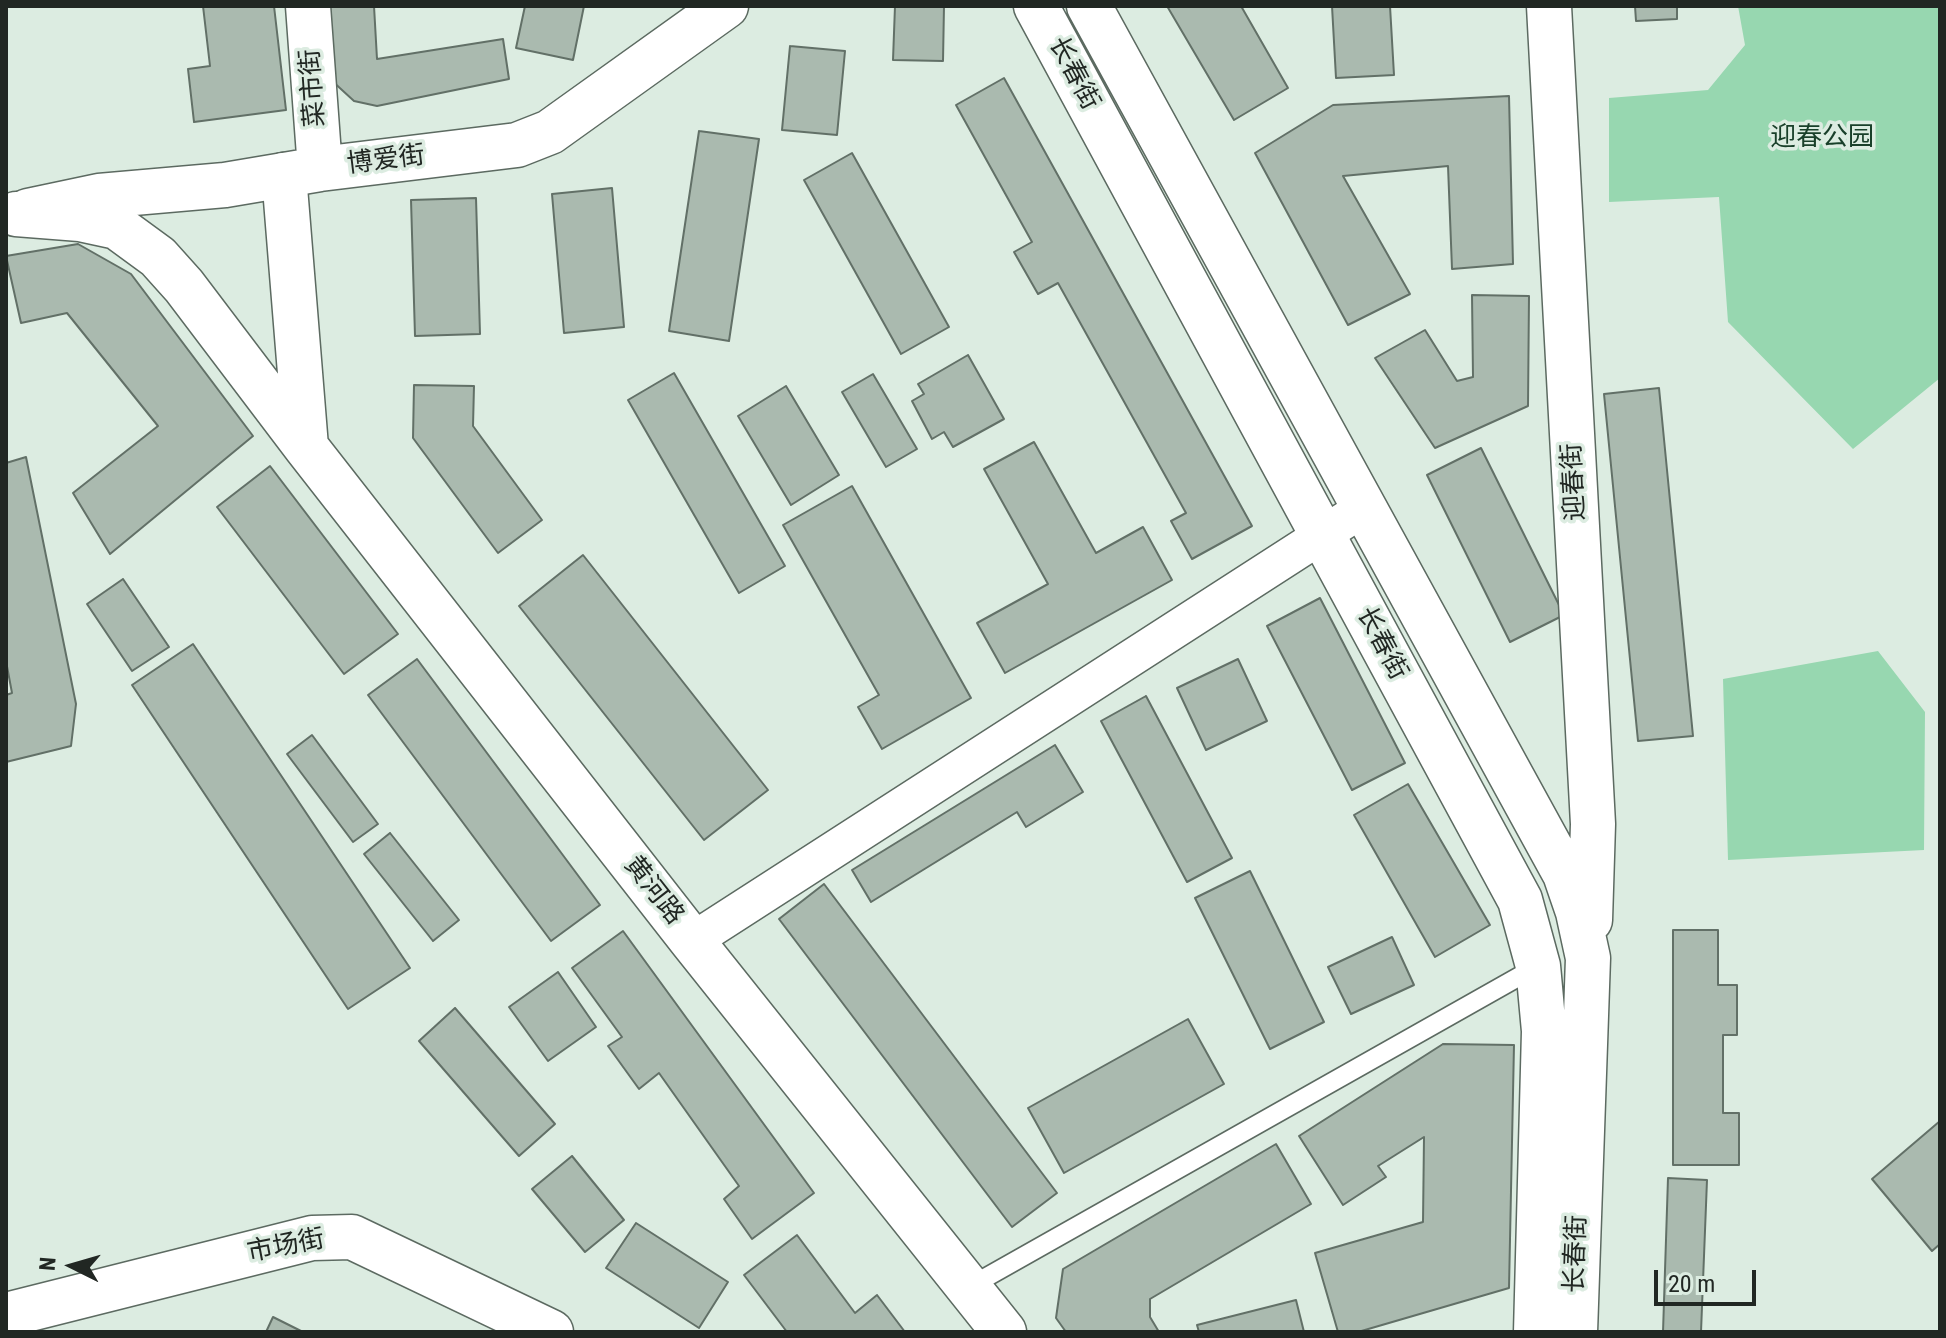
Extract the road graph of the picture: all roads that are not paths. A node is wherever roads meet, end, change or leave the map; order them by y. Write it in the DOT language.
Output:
graph roads {
  1 [pos="308,6"];
  2 [pos="726,6"];
  3 [pos="1036,6"];
  4 [pos="1089,6"];
  5 [pos="1549,6"];
  6 [pos="302,172"];
  7 [pos="11,215"];
  8 [pos="306,447"];
  9 [pos="1364,508"];
  10 [pos="1322,535"];
  11 [pos="692,941"];
  12 [pos="1588,958"];
  13 [pos="1538,966"];
  14 [pos="968,1287"];
  15 [pos="6,1315"];
  16 [pos="1549,1329"];
  17 [pos="551,1332"];
  18 [pos="1004,1332"];
  1 -- 6 [label="street, 菜市街"];
  2 -- 6 [label="street, 博爱街"];
  3 -- 10 [label="street, 长春街"];
  4 -- 9 [label="street, 长春街"];
  5 -- 12 [label="street, 迎春街"];
  6 -- 7 [label="street, 博爱街"];
  6 -- 8 [label="street, 菜市街"];
  7 -- 8 [label="street, 黄河路"];
  8 -- 11 [label="street, 黄河路"];
  9 -- 10 [label="street"];
  9 -- 12 [label="street, 长春街"];
  10 -- 11 [label="street"];
  10 -- 13 [label="street, 长春街"];
  11 -- 14 [label="street, 黄河路"];
  12 -- 16 [label="street, 长春街"];
  13 -- 14 [label="lane"];
  13 -- 16 [label="street, 长春街"];
  14 -- 18 [label="street, 黄河路"];
  15 -- 17 [label="street, 市场街"];
}
